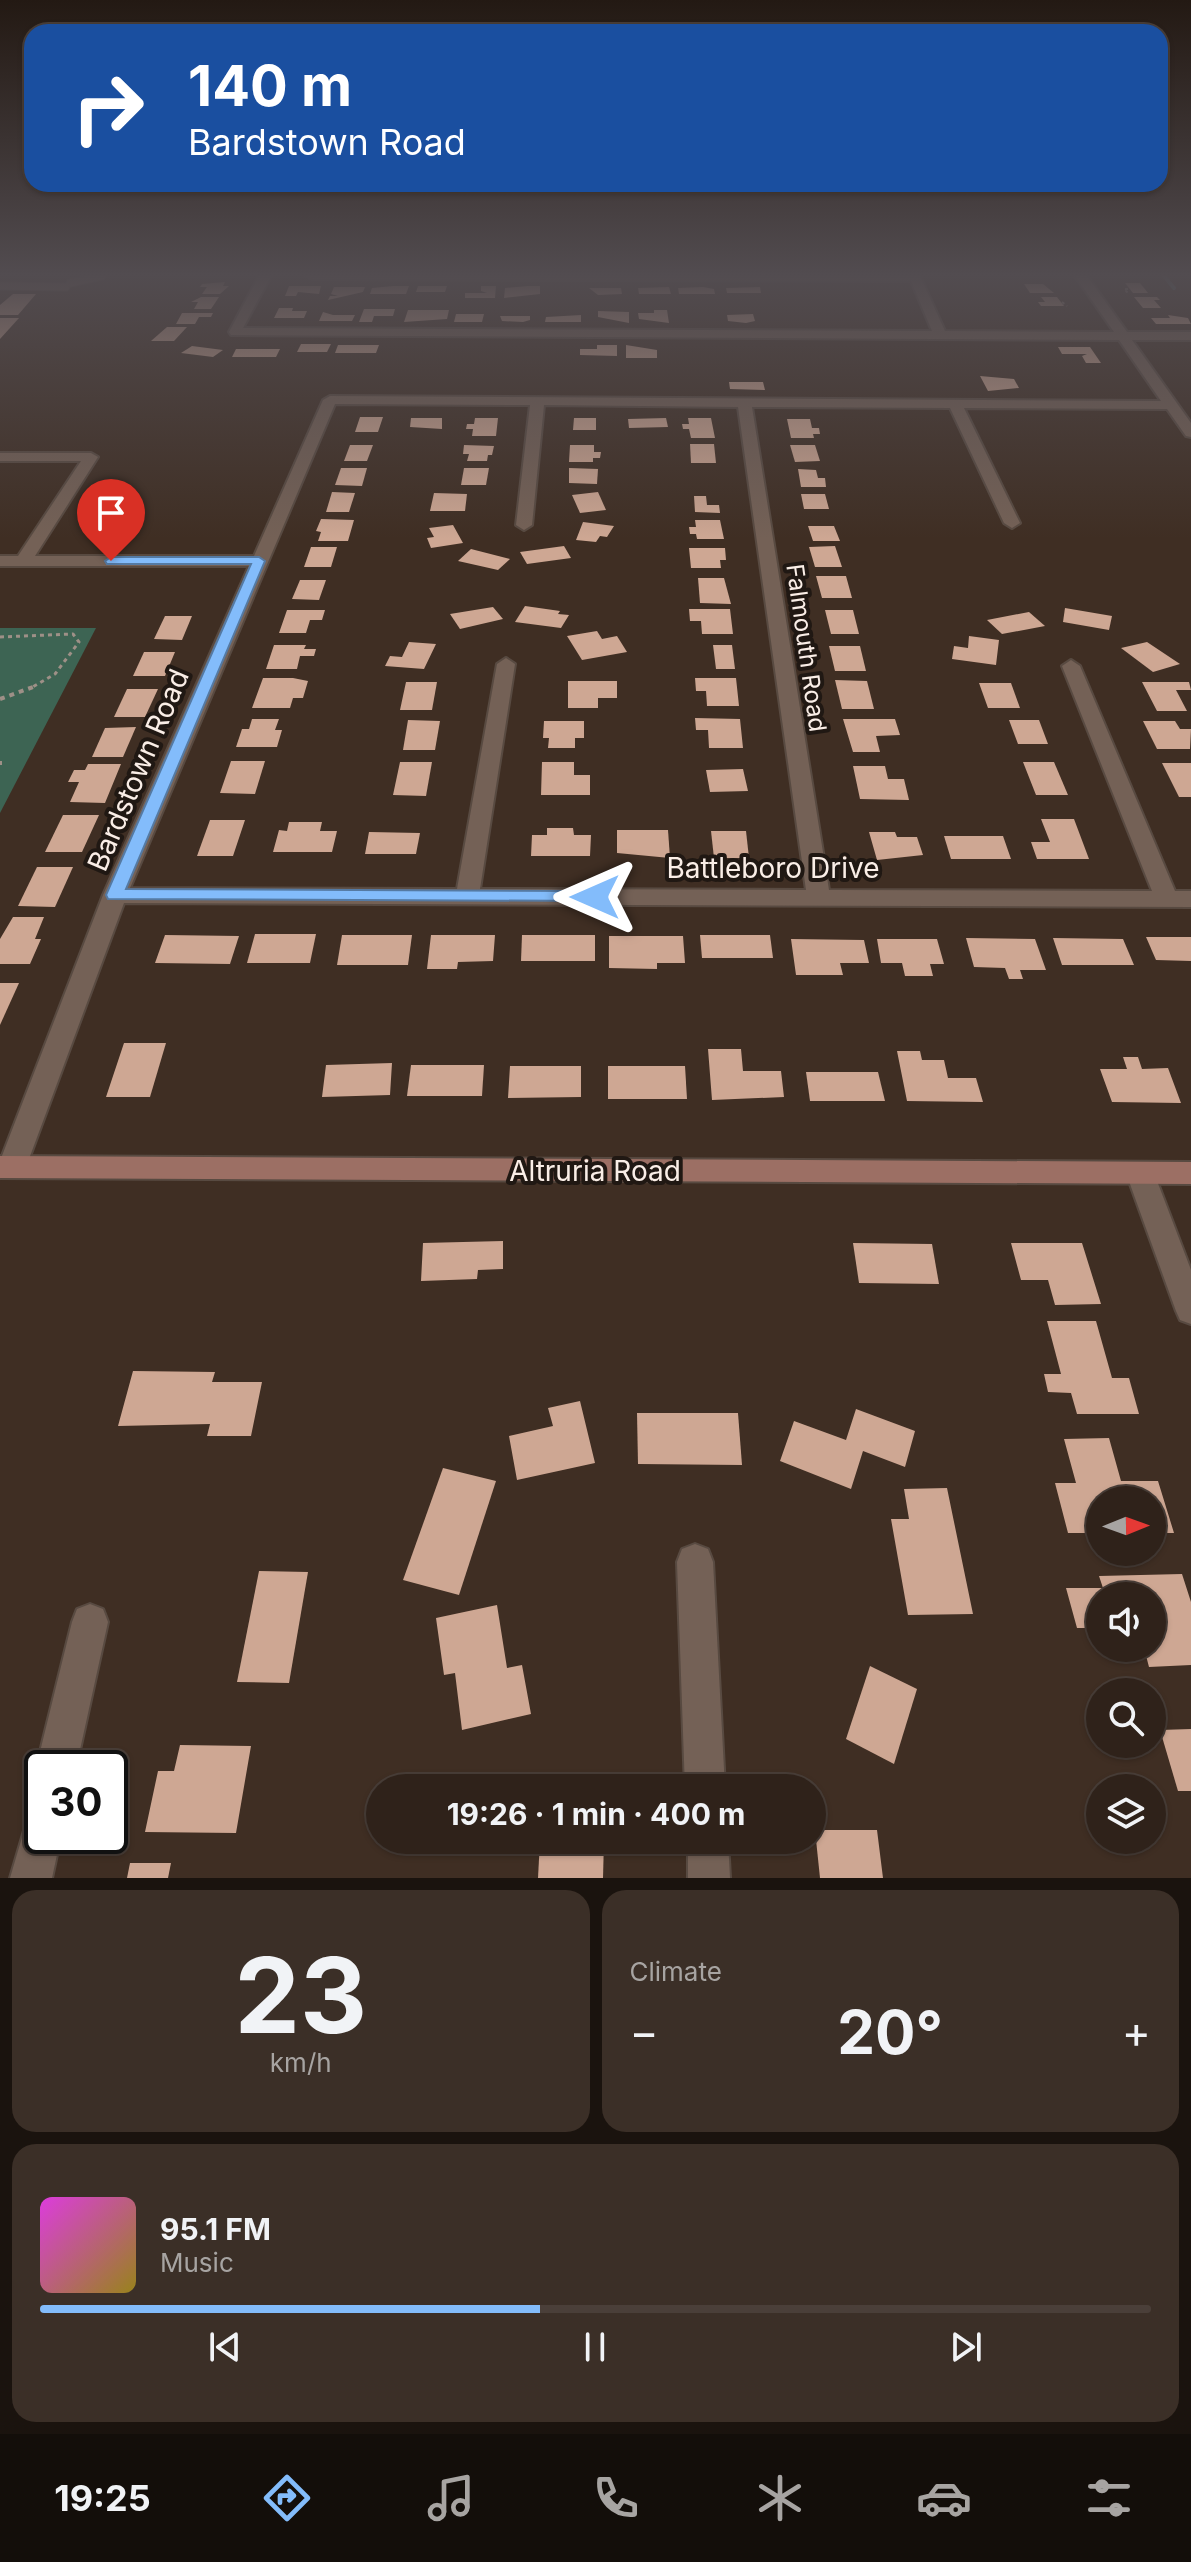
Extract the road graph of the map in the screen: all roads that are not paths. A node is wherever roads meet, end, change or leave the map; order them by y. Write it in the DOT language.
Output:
graph roads {
  1 [pos="1142,364"];
  2 [pos="537,403"];
  3 [pos="745,405"];
  4 [pos="956,405"];
  5 [pos="1171,405"];
  6 [pos="1191,433"];
  7 [pos="0,457"];
  8 [pos="1012,523"];
  9 [pos="524,525"];
  10 [pos="0,561"];
  11 [pos="23,561"];
  12 [pos="259,561"];
  13 [pos="506,664"];
  14 [pos="1071,666"];
  15 [pos="115,895"];
  16 [pos="467,896"];
  17 [pos="819,898"];
  18 [pos="1179,899"];
  19 [pos="6,1167"];
  20 [pos="1140,1173"];
  21 [pos="1191,1173"];
  22 [pos="1191,1311"];
  23 [pos="695,1562"];
  24 [pos="90,1622"];
  25 [pos="60,1750"];
  26 [pos="704,1774"];
  27 [pos="37,1854"];
  28 [pos="708,1854"];
  29 [pos="31,1878"];
  30 [pos="709,1878"];
  1 -- 5 [label="street"];
  2 -- 3 [label="street"];
  2 -- 9 [label="street"];
  2 -- 12 [label="street, Bardstown Road"];
  3 -- 4 [label="street"];
  3 -- 17 [label="street, Falmouth Road"];
  4 -- 5 [label="street"];
  4 -- 8 [label="street"];
  5 -- 6 [label="street"];
  7 -- 11 [label="street"];
  10 -- 11 [label="street"];
  11 -- 12 [label="street"];
  12 -- 15 [label="street, Bardstown Road"];
  13 -- 16 [label="street"];
  14 -- 18 [label="street"];
  15 -- 16 [label="street, Battleboro Drive"];
  15 -- 19 [label="street, Bardstown Road"];
  16 -- 17 [label="street, Battleboro Drive"];
  17 -- 18 [label="street, Battleboro Drive"];
  19 -- 20 [label="street, Altruria Road"];
  20 -- 21 [label="street, Altruria Road"];
  20 -- 22 [label="street"];
  23 -- 26 [label="street"];
  24 -- 25 [label="street"];
  27 -- 29 [label="street"];
  28 -- 30 [label="street"];
}
